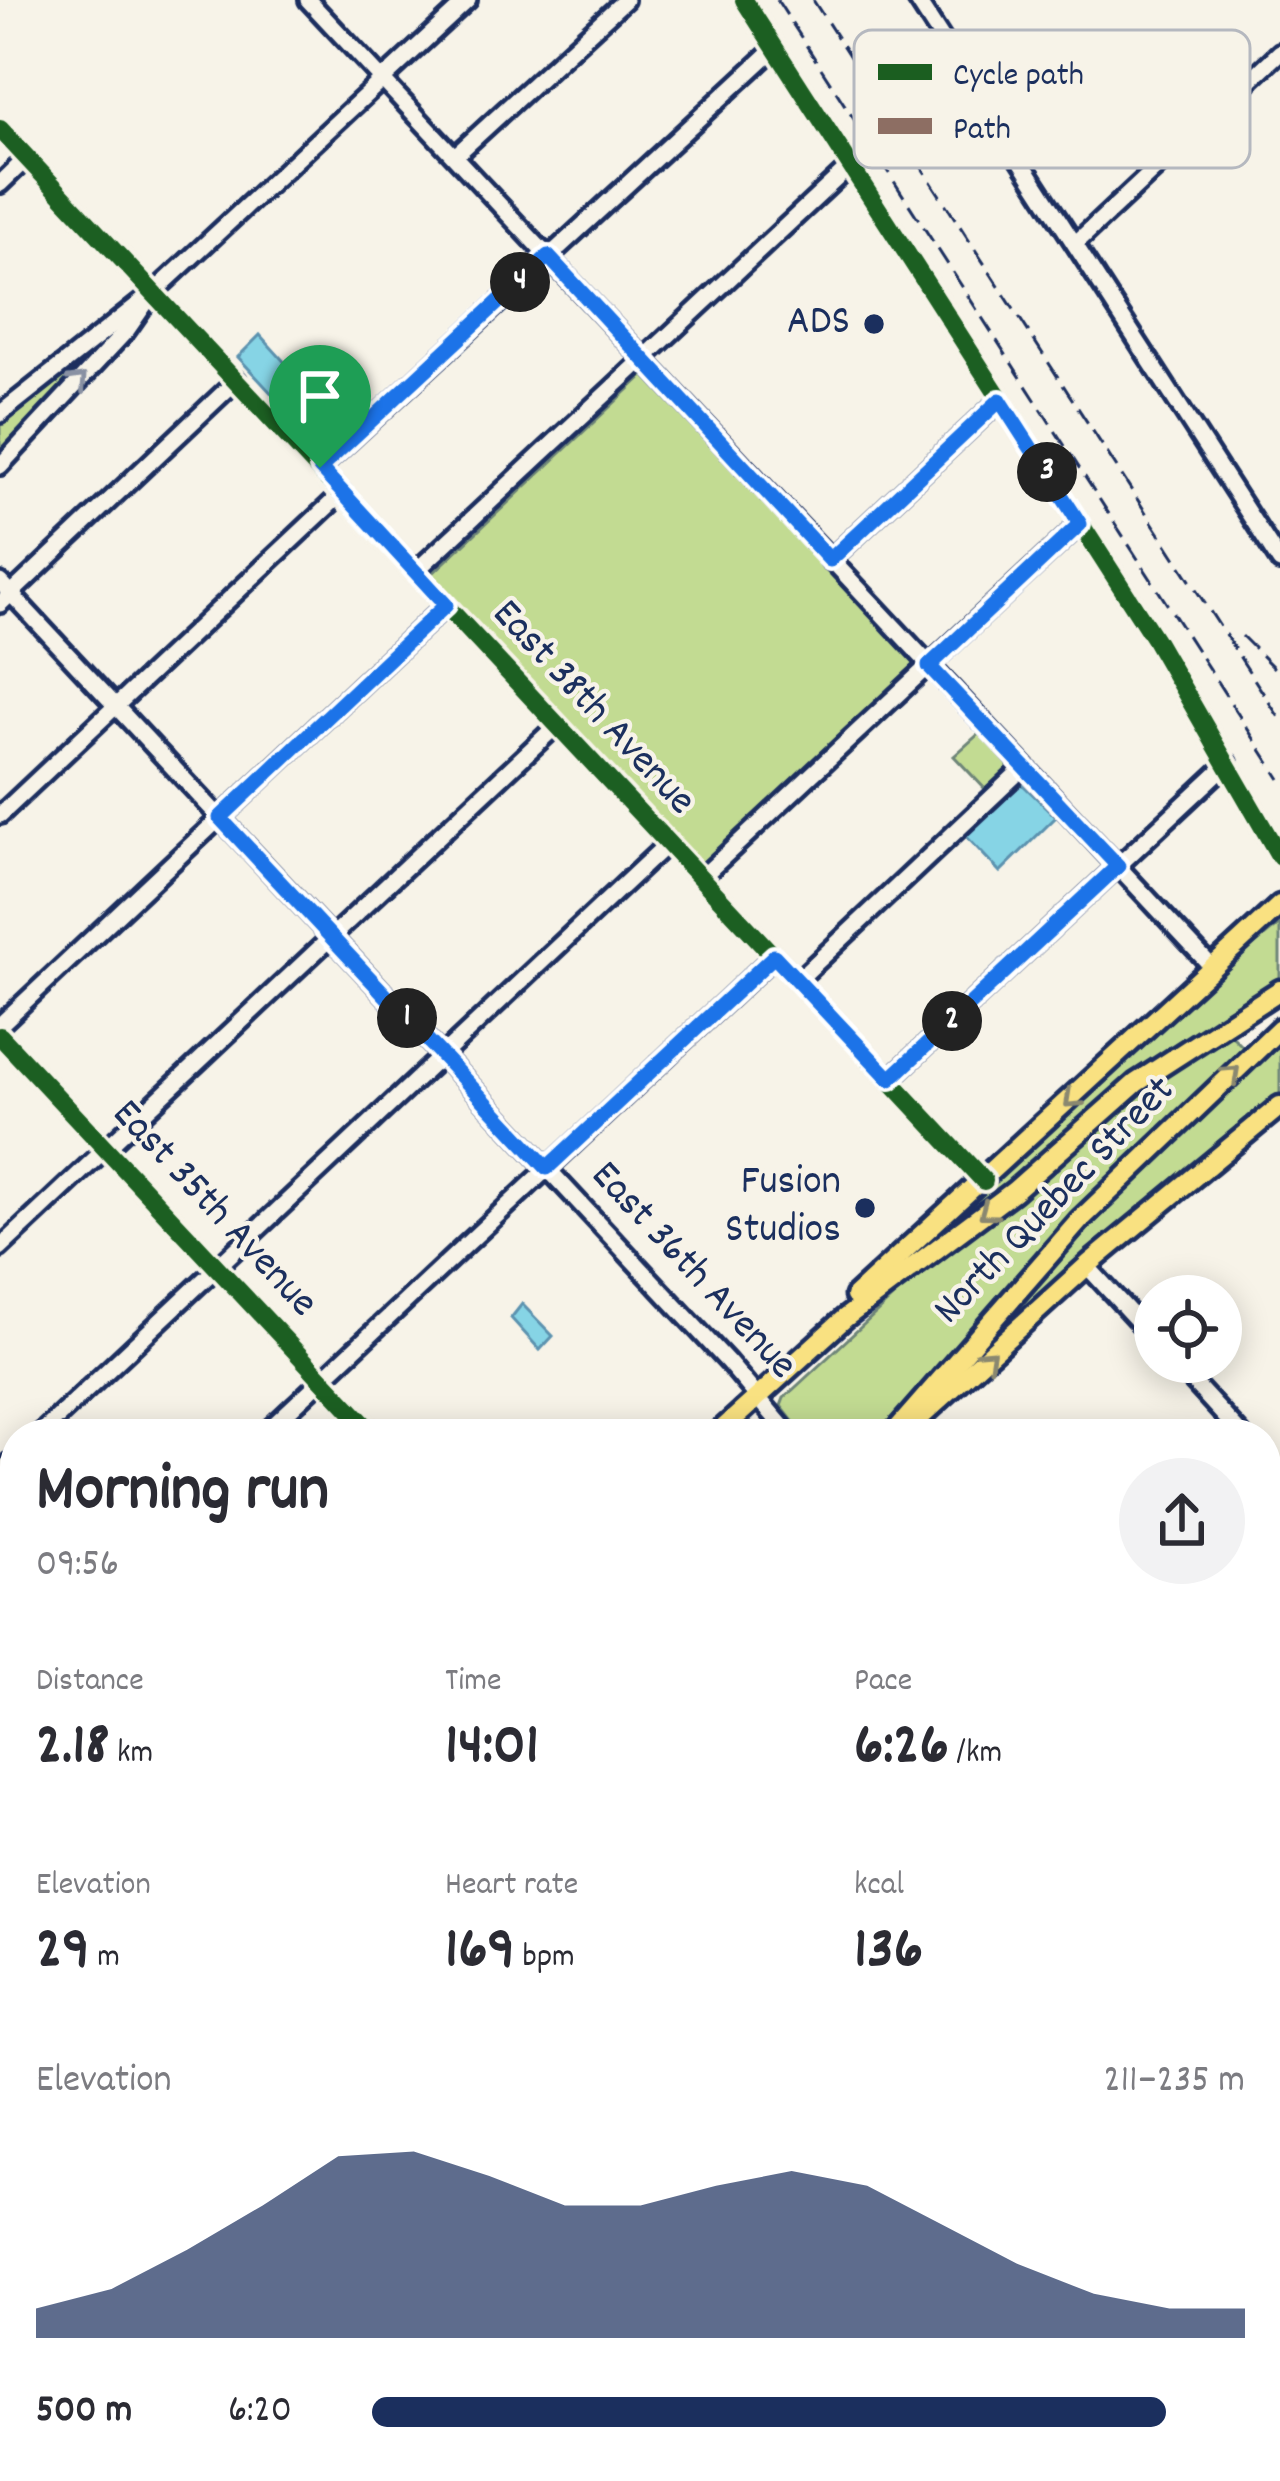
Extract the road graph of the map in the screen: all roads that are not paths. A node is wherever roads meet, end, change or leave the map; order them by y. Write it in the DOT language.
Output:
graph roads {
  1 [pos="308,0"];
  2 [pos="468,0"];
  3 [pos="625,0"];
  4 [pos="744,0"];
  5 [pos="917,0"];
  6 [pos="936,30"];
  7 [pos="775,48"];
  8 [pos="1280,52"];
  9 [pos="382,80"];
  10 [pos="1250,80"];
  11 [pos="0,129"];
  12 [pos="454,156"];
  13 [pos="27,158"];
  14 [pos="849,167"];
  15 [pos="1026,168"];
  16 [pos="1156,168"];
  17 [pos="0,184"];
  18 [pos="1075,244"];
  19 [pos="548,256"];
  20 [pos="154,292"];
  21 [pos="644,360"];
  22 [pos="233,383"];
  23 [pos="1000,400"];
  24 [pos="0,414"];
  25 [pos="0,466"];
  26 [pos="320,468"];
  27 [pos="342,493"];
  28 [pos="1080,524"];
  29 [pos="830,560"];
  30 [pos="1280,562"];
  31 [pos="415,572"];
  32 [pos="4,594"];
  33 [pos="446,605"];
  34 [pos="929,666"];
  35 [pos="116,706"];
  36 [pos="557,724"];
  37 [pos="1228,763"];
  38 [pos="1024,767"];
  39 [pos="0,815"];
  40 [pos="220,818"];
  41 [pos="668,843"];
  42 [pos="1280,857"];
  43 [pos="1118,866"];
  44 [pos="701,878"];
  45 [pos="1280,905"];
  46 [pos="331,937"];
  47 [pos="774,956"];
  48 [pos="1213,968"];
  49 [pos="797,980"];
  50 [pos="1280,990"];
  51 [pos="0,1024"];
  52 [pos="1280,1028"];
  53 [pos="0,1036"];
  54 [pos="442,1055"];
  55 [pos="890,1079"];
  56 [pos="1280,1106"];
  57 [pos="106,1148"];
  58 [pos="547,1168"];
  59 [pos="984,1180"];
  60 [pos="0,1248"];
  61 [pos="1087,1265"];
  62 [pos="218,1267"];
  63 [pos="1134,1317"];
  64 [pos="813,1345"];
  65 [pos="322,1379"];
  66 [pos="1194,1383"];
  67 [pos="758,1395"];
  68 [pos="56,1419"];
  69 [pos="280,1419"];
  70 [pos="359,1419"];
  71 [pos="733,1419"];
  72 [pos="777,1419"];
  73 [pos="910,1419"];
  74 [pos="914,1419"];
  75 [pos="1225,1419"];
  1 -- 9 [label="street"];
  2 -- 9 [label="street"];
  3 -- 12 [label="street"];
  4 -- 7 [label="street"];
  5 -- 6 [label="street"];
  7 -- 14 [label="street"];
  7 -- 19 [label="street"];
  8 -- 10 [label="street"];
  9 -- 12 [label="street"];
  9 -- 20 [label="street"];
  11 -- 13 [label="street, East 38th Avenue"];
  12 -- 19 [label="street"];
  13 -- 17 [label="street"];
  13 -- 20 [label="street, East 38th Avenue"];
  14 -- 21 [label="street"];
  14 -- 23 [label="street"];
  15 -- 18 [label="street"];
  16 -- 18 [label="street"];
  18 -- 30 [label="street"];
  19 -- 21 [label="street"];
  19 -- 26 [label="street"];
  20 -- 22 [label="street, East 38th Avenue"];
  20 -- 24 [label="street"];
  25 -- 20 [label="street, one-way"];
  21 -- 29 [label="street"];
  21 -- 31 [label="street"];
  22 -- 26 [label="street, East 38th Avenue"];
  22 -- 32 [label="street"];
  23 -- 28 [label="street"];
  23 -- 29 [label="street"];
  26 -- 27 [label="street, East 38th Avenue"];
  27 -- 31 [label="street, East 38th Avenue"];
  27 -- 35 [label="street"];
  28 -- 34 [label="street"];
  28 -- 37 [label="street"];
  29 -- 34 [label="street"];
  31 -- 33 [label="street, East 38th Avenue"];
  32 -- 35 [label="street, East 36th Avenue"];
  33 -- 36 [label="street, East 38th Avenue"];
  33 -- 40 [label="street"];
  34 -- 38 [label="street"];
  34 -- 44 [label="street"];
  35 -- 39 [label="street"];
  35 -- 40 [label="street, East 36th Avenue"];
  36 -- 41 [label="street, East 38th Avenue"];
  36 -- 46 [label="street"];
  37 -- 42 [label="street"];
  37 -- 43 [label="street"];
  38 -- 43 [label="street"];
  38 -- 49 [label="street"];
  40 -- 46 [label="street, East 36th Avenue"];
  40 -- 51 [label="street"];
  41 -- 44 [label="street, East 38th Avenue"];
  41 -- 54 [label="street"];
  43 -- 48 [label="street"];
  43 -- 55 [label="street"];
  44 -- 47 [label="street, East 38th Avenue"];
  45 -- 48 [label="main road"];
  46 -- 54 [label="street, East 36th Avenue"];
  46 -- 57 [label="street"];
  47 -- 49 [label="street, East 38th Avenue"];
  47 -- 58 [label="street"];
  48 -- 59 [label="main road, one-way"];
  49 -- 55 [label="street, East 38th Avenue"];
  50 -- 64 [label="main road, North Quebec Street, one-way"];
  73 -- 52 [label="main road, North Quebec Street, one-way"];
  53 -- 57 [label="street, East 35th Avenue"];
  54 -- 58 [label="street, East 36th Avenue"];
  54 -- 62 [label="street"];
  55 -- 59 [label="street, East 38th Avenue"];
  56 -- 61 [label="main road"];
  57 -- 60 [label="street"];
  57 -- 62 [label="street, East 35th Avenue"];
  58 -- 65 [label="street"];
  58 -- 67 [label="street, East 36th Avenue"];
  59 -- 64 [label="main road"];
  61 -- 63 [label="street"];
  74 -- 61 [label="main road, one-way"];
  62 -- 65 [label="street, East 35th Avenue"];
  62 -- 68 [label="street"];
  64 -- 67 [label="main road, North Quebec Street"];
  65 -- 69 [label="street"];
  65 -- 70 [label="street, East 35th Avenue"];
  66 -- 75 [label="street"];
  67 -- 71 [label="main road, North Quebec Street"];
  67 -- 72 [label="street, East 36th Avenue"];
}
